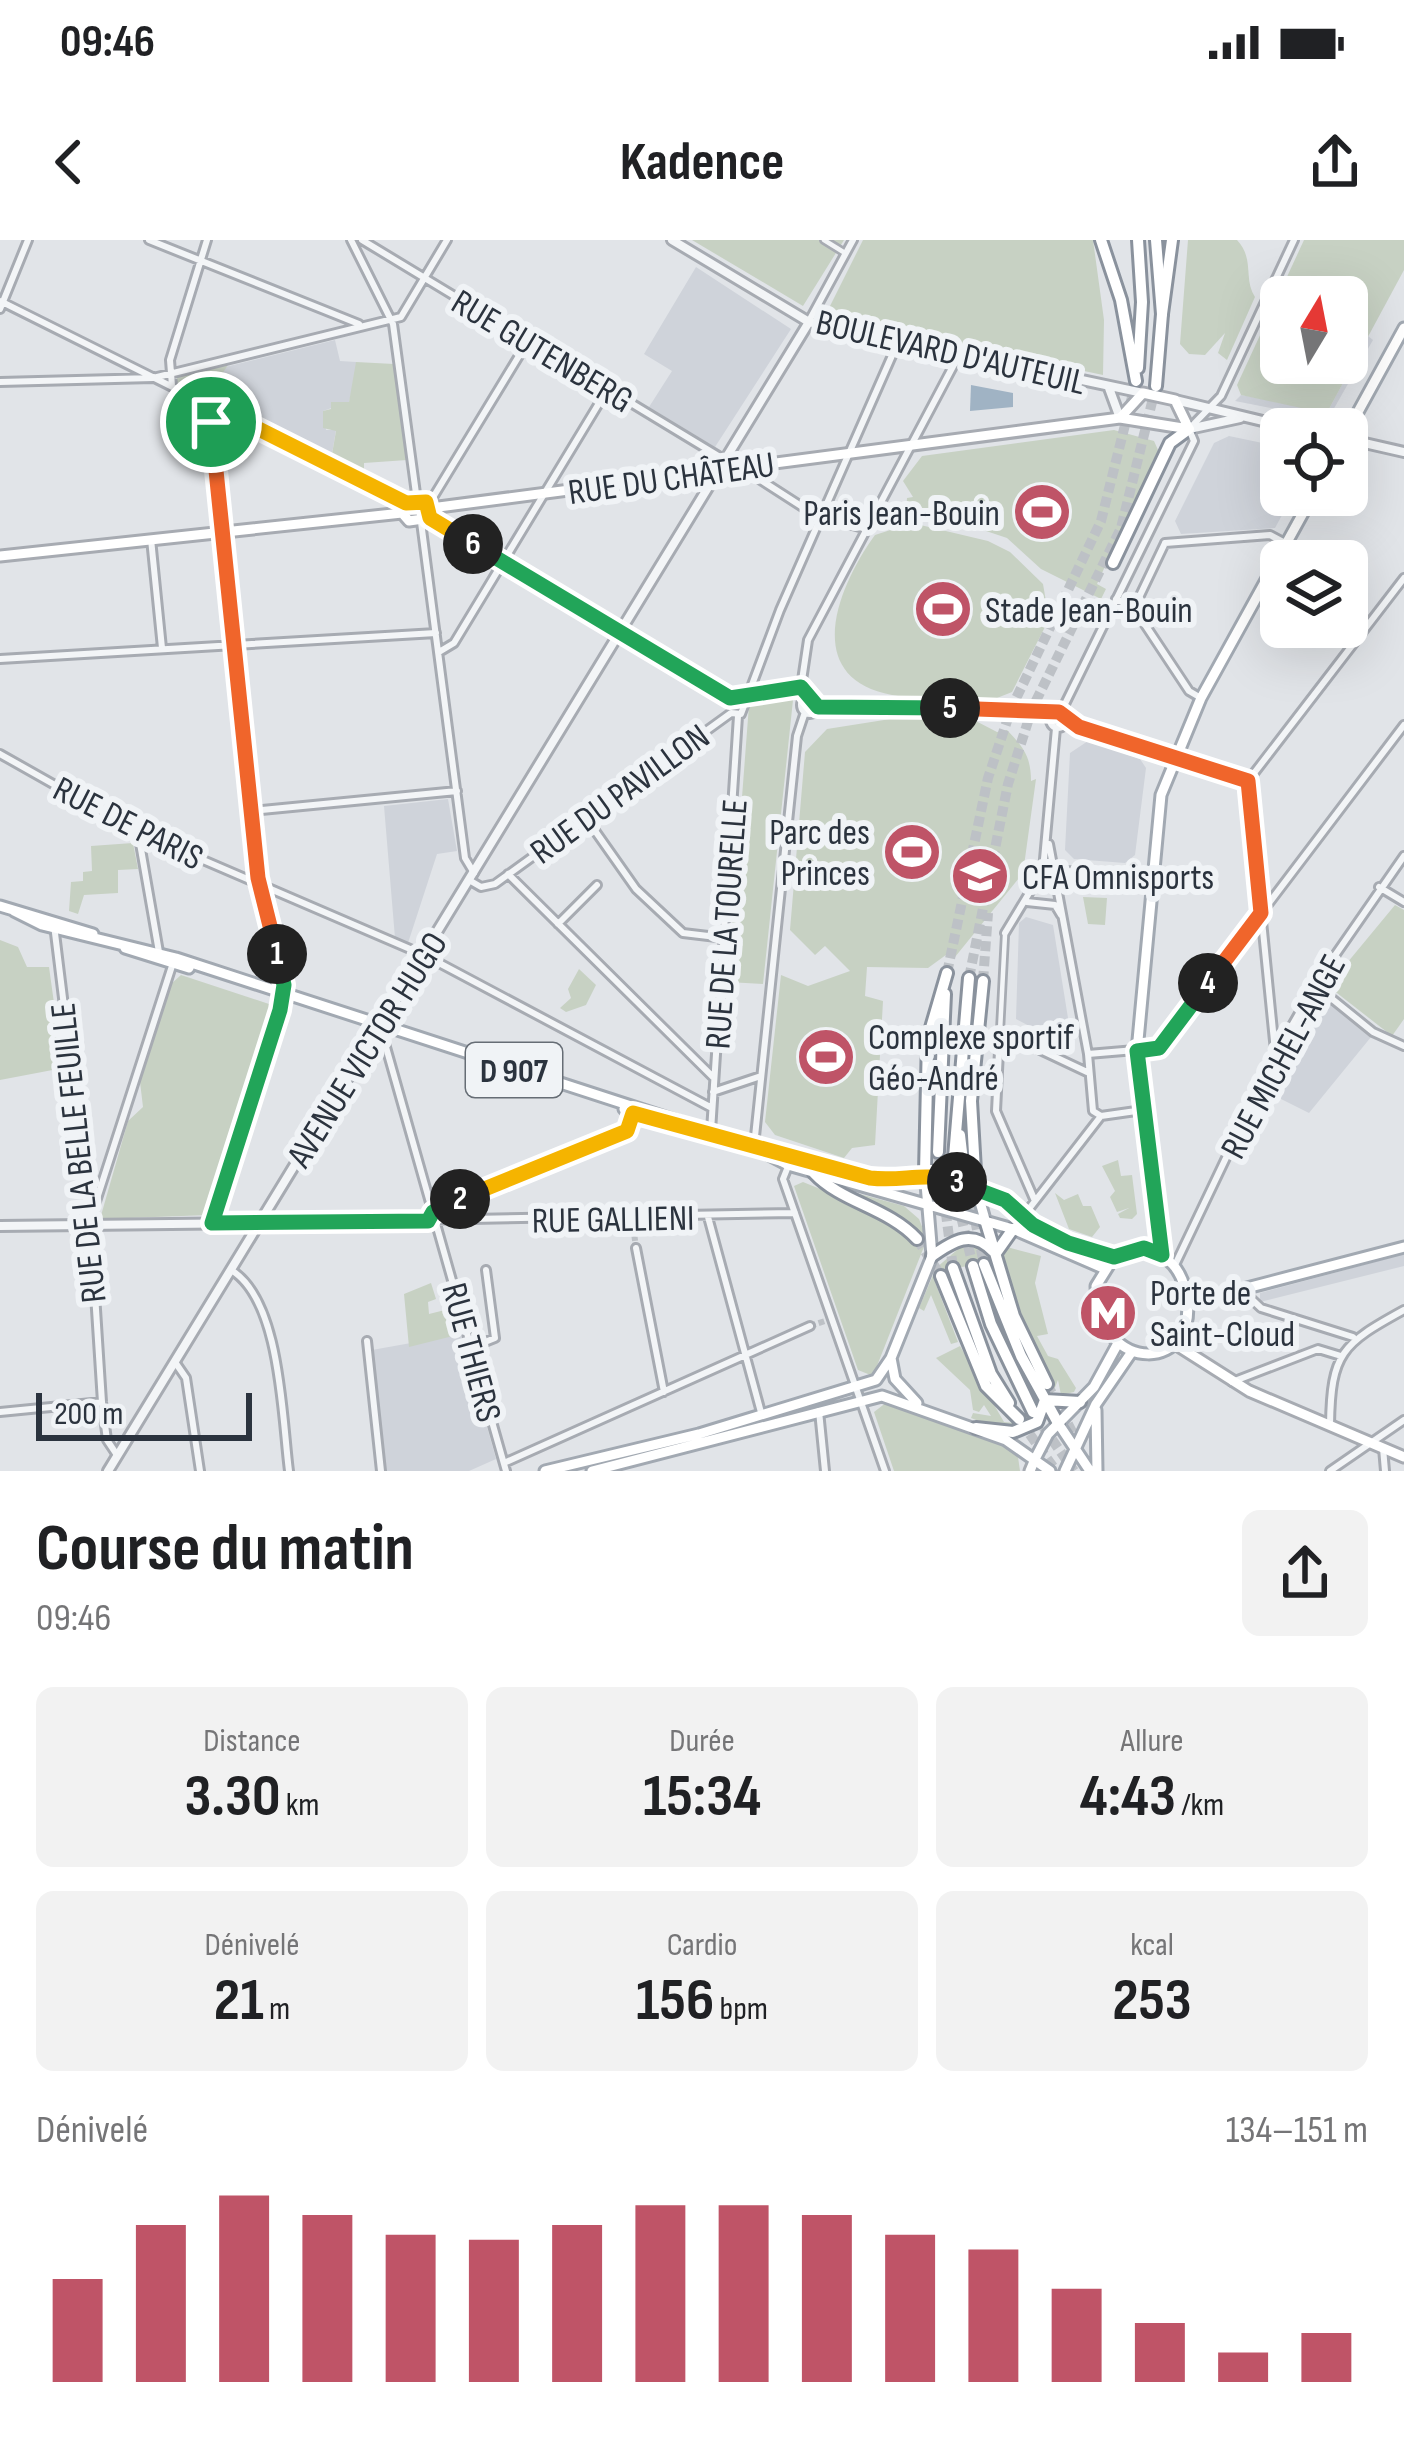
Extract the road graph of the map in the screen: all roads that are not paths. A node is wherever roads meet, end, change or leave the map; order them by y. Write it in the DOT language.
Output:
graph roads {
  1 [pos="28,240"];
  2 [pos="149,240"];
  3 [pos="207,240"];
  4 [pos="350,240"];
  5 [pos="362,240"];
  6 [pos="447,240"];
  7 [pos="672,240"];
  8 [pos="824,240"];
  9 [pos="853,240"];
  10 [pos="1101,240"];
  11 [pos="1138,240"];
  12 [pos="1156,240"];
  13 [pos="1172,240"];
  14 [pos="1294,240"];
  15 [pos="847,254"];
  16 [pos="201,261"];
  17 [pos="425,278"];
  18 [pos="2,304"];
  19 [pos="1162,314"];
  20 [pos="338,317"];
  21 [pos="391,320"];
  22 [pos="809,322"];
  23 [pos="362,326"];
  24 [pos="1404,328"];
  25 [pos="339,332"];
  26 [pos="528,341"];
  27 [pos="898,341"];
  28 [pos="959,355"];
  29 [pos="125,364"];
  30 [pos="170,372"];
  31 [pos="153,378"];
  32 [pos="122,380"];
  33 [pos="0,382"];
  34 [pos="172,386"];
  35 [pos="1108,386"];
  36 [pos="1156,386"];
  37 [pos="1140,387"];
  38 [pos="608,389"];
  39 [pos="1175,400"];
  40 [pos="213,406"];
  41 [pos="1211,408"];
  42 [pos="1362,408"];
  43 [pos="1120,418"];
  44 [pos="1241,418"];
  45 [pos="1260,422"];
  46 [pos="1189,429"];
  47 [pos="1368,442"];
  48 [pos="912,445"];
  49 [pos="1404,452"];
  50 [pos="848,454"];
  51 [pos="724,460"];
  52 [pos="742,468"];
  53 [pos="717,472"];
  54 [pos="546,494"];
  55 [pos="420,510"];
  56 [pos="821,518"];
  57 [pos="867,530"];
  58 [pos="221,531"];
  59 [pos="1149,534"];
  60 [pos="151,539"];
  61 [pos="1279,540"];
  62 [pos="1165,543"];
  63 [pos="0,556"];
  64 [pos="503,562"];
  65 [pos="1113,563"];
  66 [pos="1404,578"];
  67 [pos="1260,592"];
  68 [pos="1116,599"];
  69 [pos="1134,608"];
  70 [pos="619,632"];
  71 [pos="436,633"];
  72 [pos="233,644"];
  73 [pos="162,648"];
  74 [pos="439,652"];
  75 [pos="0,659"];
  76 [pos="801,687"];
  77 [pos="745,695"];
  78 [pos="805,698"];
  79 [pos="1201,698"];
  80 [pos="735,699"];
  81 [pos="818,707"];
  82 [pos="805,712"];
  83 [pos="1061,712"];
  84 [pos="735,714"];
  85 [pos="1051,716"];
  86 [pos="1066,722"];
  87 [pos="1404,725"];
  88 [pos="1056,728"];
  89 [pos="0,754"];
  90 [pos="1172,758"];
  91 [pos="1248,781"];
  92 [pos="457,791"];
  93 [pos="250,811"];
  94 [pos="586,818"];
  95 [pos="138,832"];
  96 [pos="1049,844"];
  97 [pos="1404,856"];
  98 [pos="1056,868"];
  99 [pos="1043,870"];
  100 [pos="507,873"];
  101 [pos="1152,875"];
  102 [pos="471,876"];
  103 [pos="597,885"];
  104 [pos="260,886"];
  105 [pos="1379,887"];
  106 [pos="1027,902"];
  107 [pos="1404,902"];
  108 [pos="0,906"];
  109 [pos="1261,913"];
  110 [pos="1062,918"];
  111 [pos="53,923"];
  112 [pos="558,925"];
  113 [pos="1005,933"];
  114 [pos="725,938"];
  115 [pos="424,955"];
  116 [pos="158,957"];
  117 [pos="172,966"];
  118 [pos="195,969"];
  119 [pos="969,978"];
  120 [pos="983,981"];
  121 [pos="1315,986"];
  122 [pos="283,997"];
  123 [pos="380,1026"];
  124 [pos="1000,1031"];
  125 [pos="1404,1046"];
  126 [pos="1137,1051"];
  127 [pos="1088,1054"];
  128 [pos="1275,1055"];
  129 [pos="1087,1072"];
  130 [pos="762,1075"];
  131 [pos="714,1078"];
  132 [pos="713,1092"];
  133 [pos="712,1108"];
  134 [pos="634,1110"];
  135 [pos="1143,1110"];
  136 [pos="1100,1116"];
  137 [pos="711,1133"];
  138 [pos="754,1146"];
  139 [pos="938,1152"];
  140 [pos="804,1159"];
  141 [pos="959,1159"];
  142 [pos="788,1165"];
  143 [pos="925,1172"];
  144 [pos="814,1173"];
  145 [pos="976,1188"];
  146 [pos="1035,1201"];
  147 [pos="446,1204"];
  148 [pos="929,1205"];
  149 [pos="795,1214"];
  150 [pos="708,1216"];
  151 [pos="1024,1216"];
  152 [pos="432,1218"];
  153 [pos="91,1221"];
  154 [pos="450,1221"];
  155 [pos="1156,1221"];
  156 [pos="212,1223"];
  157 [pos="260,1223"];
  158 [pos="986,1223"];
  159 [pos="0,1226"];
  160 [pos="1013,1229"];
  161 [pos="917,1239"];
  162 [pos="1404,1246"];
  163 [pos="636,1248"];
  164 [pos="1150,1249"];
  165 [pos="996,1253"];
  166 [pos="1162,1255"];
  167 [pos="932,1256"];
  168 [pos="1114,1257"];
  169 [pos="1174,1265"];
  170 [pos="953,1268"];
  171 [pos="1103,1268"];
  172 [pos="232,1270"];
  173 [pos="486,1270"];
  174 [pos="941,1276"];
  175 [pos="1242,1291"];
  176 [pos="1189,1303"];
  177 [pos="1404,1310"];
  178 [pos="810,1326"];
  179 [pos="192,1334"];
  180 [pos="1353,1337"];
  181 [pos="202,1340"];
  182 [pos="367,1341"];
  183 [pos="1175,1344"];
  184 [pos="1117,1345"];
  185 [pos="470,1348"];
  186 [pos="1131,1353"];
  187 [pos="746,1355"];
  188 [pos="1341,1356"];
  189 [pos="891,1358"];
  190 [pos="176,1362"];
  191 [pos="1232,1382"];
  192 [pos="1047,1384"];
  193 [pos="858,1388"];
  194 [pos="664,1393"];
  195 [pos="1045,1400"];
  196 [pos="862,1401"];
  197 [pos="102,1402"];
  198 [pos="1080,1402"];
  199 [pos="1096,1404"];
  200 [pos="923,1408"];
  201 [pos="819,1411"];
  202 [pos="0,1412"];
  203 [pos="1033,1412"];
  204 [pos="762,1416"];
  205 [pos="1404,1420"];
  206 [pos="1058,1423"];
  207 [pos="1330,1425"];
  208 [pos="976,1427"];
  209 [pos="1371,1443"];
  210 [pos="1383,1448"];
  211 [pos="1077,1451"];
  212 [pos="117,1455"];
  213 [pos="1404,1457"];
  214 [pos="1035,1459"];
  215 [pos="505,1467"];
  216 [pos="107,1471"];
  217 [pos="200,1471"];
  218 [pos="289,1471"];
  219 [pos="380,1471"];
  220 [pos="545,1471"];
  221 [pos="592,1471"];
  222 [pos="825,1471"];
  223 [pos="885,1471"];
  224 [pos="1030,1471"];
  225 [pos="1050,1471"];
  226 [pos="1065,1471"];
  227 [pos="1094,1471"];
  228 [pos="1330,1471"];
  229 [pos="1385,1471"];
  1 -- 18 [label="street"];
  2 -- 16 [label="street"];
  3 -- 16 [label="street"];
  4 -- 21 [label="street"];
  5 -- 17 [label="street, RUE GUTENBERG"];
  6 -- 17 [label="street"];
  7 -- 22 [label="street, BOULEVARD D'AUTEUIL"];
  8 -- 15 [label="street"];
  9 -- 15 [label="street"];
  10 -- 37 [label="highway"];
  11 -- 37 [label="highway"];
  12 -- 19 [label="highway"];
  13 -- 19 [label="highway"];
  14 -- 41 [label="street"];
  15 -- 22 [label="street"];
  16 -- 20 [label="street"];
  16 -- 30 [label="street"];
  17 -- 21 [label="street"];
  17 -- 26 [label="street, RUE GUTENBERG"];
  18 -- 29 [label="street"];
  19 -- 36 [label="highway"];
  20 -- 23 [label="street"];
  20 -- 25 [label="street"];
  21 -- 23 [label="street"];
  21 -- 55 [label="street"];
  22 -- 27 [label="street, BOULEVARD D'AUTEUIL"];
  22 -- 51 [label="street, AVENUE VICTOR HUGO"];
  23 -- 25 [label="street"];
  24 -- 42 [label="main road"];
  25 -- 30 [label="street"];
  26 -- 38 [label="street, RUE GUTENBERG"];
  26 -- 55 [label="street"];
  27 -- 28 [label="street, BOULEVARD D'AUTEUIL"];
  27 -- 50 [label="street"];
  28 -- 35 [label="street, BOULEVARD D'AUTEUIL"];
  28 -- 48 [label="street"];
  29 -- 31 [label="street"];
  29 -- 32 [label="street"];
  30 -- 31 [label="street"];
  30 -- 34 [label="street"];
  31 -- 32 [label="street"];
  31 -- 34 [label="street"];
  32 -- 33 [label="street"];
  34 -- 40 [label="street"];
  35 -- 37 [label="street, BOULEVARD D'AUTEUIL"];
  35 -- 43 [label="street, BOULEVARD D'AUTEUIL"];
  37 -- 39 [label="main road, BOULEVARD D'AUTEUIL"];
  37 -- 43 [label="main road"];
  38 -- 51 [label="street, RUE GUTENBERG"];
  38 -- 54 [label="street"];
  39 -- 41 [label="street, BOULEVARD D'AUTEUIL"];
  39 -- 46 [label="main road"];
  40 -- 55 [label="street"];
  40 -- 58 [label="street"];
  41 -- 44 [label="street, BOULEVARD D'AUTEUIL"];
  41 -- 46 [label="street"];
  43 -- 46 [label="main road, BOULEVARD D'AUTEUIL"];
  43 -- 48 [label="main road, RUE DU CHÂTEAU"];
  44 -- 45 [label="street, BOULEVARD D'AUTEUIL"];
  44 -- 46 [label="street"];
  46 -- 59 [label="street"];
  46 -- 65 [label="highway"];
  47 -- 49 [label="street"];
  48 -- 50 [label="main road, RUE DU CHÂTEAU"];
  48 -- 57 [label="street"];
  50 -- 52 [label="main road, RUE DU CHÂTEAU"];
  50 -- 56 [label="street"];
  51 -- 53 [label="street, AVENUE VICTOR HUGO"];
  52 -- 53 [label="main road, RUE DU CHÂTEAU"];
  52 -- 56 [label="street"];
  53 -- 54 [label="main road, RUE DU CHÂTEAU"];
  53 -- 70 [label="street, AVENUE VICTOR HUGO"];
  54 -- 55 [label="main road, RUE DU CHÂTEAU"];
  54 -- 64 [label="street"];
  55 -- 58 [label="main road, RUE DU CHÂTEAU"];
  55 -- 64 [label="street"];
  55 -- 71 [label="street"];
  56 -- 57 [label="street"];
  56 -- 77 [label="street"];
  57 -- 76 [label="street"];
  58 -- 60 [label="main road, RUE DU CHÂTEAU"];
  58 -- 72 [label="street"];
  59 -- 62 [label="street"];
  59 -- 68 [label="street"];
  60 -- 63 [label="main road, RUE DU CHÂTEAU"];
  60 -- 73 [label="street"];
  61 -- 62 [label="street"];
  62 -- 69 [label="street"];
  64 -- 70 [label="street"];
  64 -- 74 [label="street"];
  66 -- 91 [label="street"];
  67 -- 79 [label="main road"];
  68 -- 69 [label="street"];
  68 -- 83 [label="street"];
  69 -- 79 [label="street"];
  70 -- 80 [label="street"];
  70 -- 102 [label="street, AVENUE VICTOR HUGO"];
  71 -- 72 [label="street"];
  71 -- 74 [label="street"];
  72 -- 73 [label="street"];
  72 -- 93 [label="street"];
  73 -- 75 [label="street"];
  74 -- 92 [label="street"];
  76 -- 77 [label="street"];
  76 -- 78 [label="street"];
  77 -- 80 [label="street"];
  77 -- 84 [label="street"];
  78 -- 81 [label="street"];
  78 -- 82 [label="street"];
  79 -- 90 [label="main road"];
  80 -- 84 [label="street"];
  81 -- 82 [label="street"];
  81 -- 85 [label="street"];
  82 -- 130 [label="street"];
  83 -- 85 [label="street"];
  83 -- 86 [label="street"];
  84 -- 94 [label="street, RUE DU PAVILLON"];
  84 -- 114 [label="street, RUE DE LA TOURELLE"];
  85 -- 88 [label="street"];
  86 -- 88 [label="street"];
  86 -- 90 [label="street"];
  87 -- 109 [label="street"];
  88 -- 96 [label="street"];
  89 -- 95 [label="street, RUE DE PARIS"];
  90 -- 91 [label="street"];
  90 -- 101 [label="main road"];
  91 -- 109 [label="street"];
  92 -- 93 [label="street"];
  92 -- 102 [label="street"];
  93 -- 104 [label="street"];
  94 -- 100 [label="street, RUE DU PAVILLON"];
  94 -- 114 [label="street"];
  95 -- 104 [label="street, RUE DE PARIS"];
  95 -- 116 [label="street"];
  96 -- 98 [label="street"];
  96 -- 99 [label="street"];
  97 -- 105 [label="street, RUE MICHEL-ANGE"];
  98 -- 99 [label="street"];
  98 -- 101 [label="street"];
  98 -- 110 [label="street"];
  99 -- 106 [label="street"];
  100 -- 102 [label="street"];
  100 -- 112 [label="street"];
  101 -- 126 [label="main road"];
  102 -- 115 [label="street, AVENUE VICTOR HUGO"];
  103 -- 112 [label="street"];
  104 -- 115 [label="street, RUE DE PARIS"];
  104 -- 122 [label="street"];
  105 -- 107 [label="street"];
  105 -- 121 [label="street, RUE MICHEL-ANGE"];
  106 -- 110 [label="street"];
  106 -- 113 [label="street"];
  108 -- 111 [label="main road, D 907"];
  109 -- 126 [label="street"];
  109 -- 128 [label="street"];
  110 -- 127 [label="street"];
  111 -- 116 [label="main road, D 907"];
  111 -- 153 [label="street, RUE DE LA BELLE FEUILLE"];
  112 -- 131 [label="street"];
  113 -- 124 [label="street"];
  114 -- 131 [label="street, RUE DE LA TOURELLE"];
  115 -- 123 [label="street, AVENUE VICTOR HUGO"];
  115 -- 133 [label="street, RUE DE PARIS"];
  116 -- 117 [label="main road, D 907"];
  116 -- 118 [label="main road, D 907"];
  117 -- 118 [label="main road, D 907"];
  117 -- 153 [label="street"];
  118 -- 122 [label="main road, D 907"];
  119 -- 141 [label="highway"];
  120 -- 145 [label="highway"];
  121 -- 125 [label="street"];
  121 -- 128 [label="street, RUE MICHEL-ANGE"];
  122 -- 123 [label="main road, D 907"];
  122 -- 156 [label="street"];
  123 -- 134 [label="main road, D 907"];
  123 -- 152 [label="street, RUE THIERS"];
  123 -- 157 [label="street, AVENUE VICTOR HUGO"];
  124 -- 129 [label="street"];
  124 -- 146 [label="street"];
  126 -- 127 [label="street"];
  126 -- 135 [label="main road"];
  127 -- 129 [label="street"];
  128 -- 169 [label="street, RUE MICHEL-ANGE"];
  129 -- 136 [label="street"];
  130 -- 132 [label="street"];
  130 -- 138 [label="street"];
  131 -- 132 [label="street, RUE DE LA TOURELLE"];
  132 -- 133 [label="street, RUE DE LA TOURELLE"];
  133 -- 137 [label="street, RUE DE LA TOURELLE"];
  134 -- 137 [label="main road, D 907"];
  134 -- 147 [label="street"];
  135 -- 136 [label="street"];
  135 -- 155 [label="main road"];
  136 -- 146 [label="street"];
  137 -- 138 [label="main road, D 907"];
  138 -- 140 [label="main road"];
  138 -- 142 [label="main road"];
  139 -- 143 [label="highway"];
  140 -- 142 [label="street"];
  140 -- 143 [label="main road"];
  142 -- 144 [label="main road"];
  142 -- 149 [label="street"];
  143 -- 145 [label="main road"];
  143 -- 148 [label="main road"];
  144 -- 148 [label="main road"];
  144 -- 161 [label="highway"];
  145 -- 151 [label="main road"];
  145 -- 158 [label="main road"];
  146 -- 151 [label="street"];
  147 -- 152 [label="street"];
  147 -- 154 [label="street"];
  148 -- 158 [label="main road"];
  148 -- 167 [label="main road"];
  149 -- 150 [label="street, RUE GALLIENI"];
  149 -- 193 [label="street"];
  150 -- 154 [label="street, RUE GALLIENI"];
  150 -- 187 [label="street"];
  151 -- 160 [label="street"];
  151 -- 168 [label="main road"];
  152 -- 154 [label="street, RUE GALLIENI"];
  152 -- 157 [label="street, RUE GALLIENI"];
  152 -- 185 [label="street, RUE THIERS"];
  153 -- 156 [label="street, RUE GALLIENI"];
  153 -- 159 [label="street, RUE GALLIENI"];
  153 -- 197 [label="street, RUE DE LA BELLE FEUILLE"];
  155 -- 164 [label="main road"];
  155 -- 166 [label="main road"];
  156 -- 157 [label="street, RUE GALLIENI"];
  157 -- 172 [label="street, AVENUE VICTOR HUGO"];
  158 -- 160 [label="main road"];
  158 -- 165 [label="highway"];
  160 -- 165 [label="highway"];
  160 -- 171 [label="main road"];
  162 -- 175 [label="main road"];
  163 -- 194 [label="street"];
  164 -- 166 [label="main road"];
  164 -- 168 [label="main road"];
  165 -- 167 [label="highway"];
  165 -- 192 [label="highway"];
  166 -- 169 [label="main road"];
  167 -- 189 [label="main road"];
  168 -- 171 [label="main road"];
  169 -- 176 [label="main road"];
  170 -- 174 [label="highway"];
  171 -- 184 [label="main road"];
  172 -- 179 [label="street, AVENUE VICTOR HUGO"];
  172 -- 218 [label="street"];
  173 -- 185 [label="street"];
  175 -- 176 [label="main road"];
  175 -- 180 [label="street"];
  176 -- 183 [label="main road"];
  177 -- 180 [label="street"];
  178 -- 187 [label="street"];
  179 -- 181 [label="street"];
  179 -- 190 [label="street, AVENUE VICTOR HUGO"];
  180 -- 188 [label="street"];
  182 -- 219 [label="street"];
  183 -- 186 [label="main road"];
  183 -- 191 [label="main road"];
  184 -- 186 [label="main road"];
  184 -- 198 [label="main road"];
  185 -- 215 [label="street, RUE THIERS"];
  186 -- 199 [label="main road"];
  187 -- 194 [label="street"];
  187 -- 204 [label="street"];
  188 -- 191 [label="street"];
  188 -- 207 [label="street"];
  189 -- 193 [label="main road"];
  189 -- 200 [label="main road"];
  190 -- 212 [label="street, AVENUE VICTOR HUGO"];
  190 -- 217 [label="street"];
  191 -- 207 [label="main road"];
  193 -- 196 [label="street"];
  193 -- 204 [label="main road"];
  194 -- 215 [label="street"];
  195 -- 198 [label="highway"];
  195 -- 203 [label="highway"];
  195 -- 206 [label="highway"];
  195 -- 208 [label="highway"];
  196 -- 200 [label="main road"];
  196 -- 201 [label="main road"];
  196 -- 223 [label="street"];
  197 -- 202 [label="street"];
  197 -- 212 [label="street, RUE DE LA BELLE FEUILLE"];
  198 -- 206 [label="main road"];
  199 -- 211 [label="main road"];
  199 -- 227 [label="main road"];
  200 -- 208 [label="main road"];
  201 -- 221 [label="main road"];
  201 -- 222 [label="street"];
  204 -- 220 [label="main road"];
  205 -- 209 [label="street"];
  206 -- 211 [label="main road"];
  206 -- 214 [label="main road"];
  207 -- 209 [label="main road"];
  208 -- 214 [label="main road"];
  209 -- 210 [label="main road"];
  209 -- 228 [label="street"];
  210 -- 213 [label="main road"];
  210 -- 229 [label="street"];
  211 -- 226 [label="main road"];
  211 -- 227 [label="main road"];
  212 -- 216 [label="street, AVENUE VICTOR HUGO"];
  214 -- 224 [label="main road"];
  214 -- 225 [label="main road"];
}
